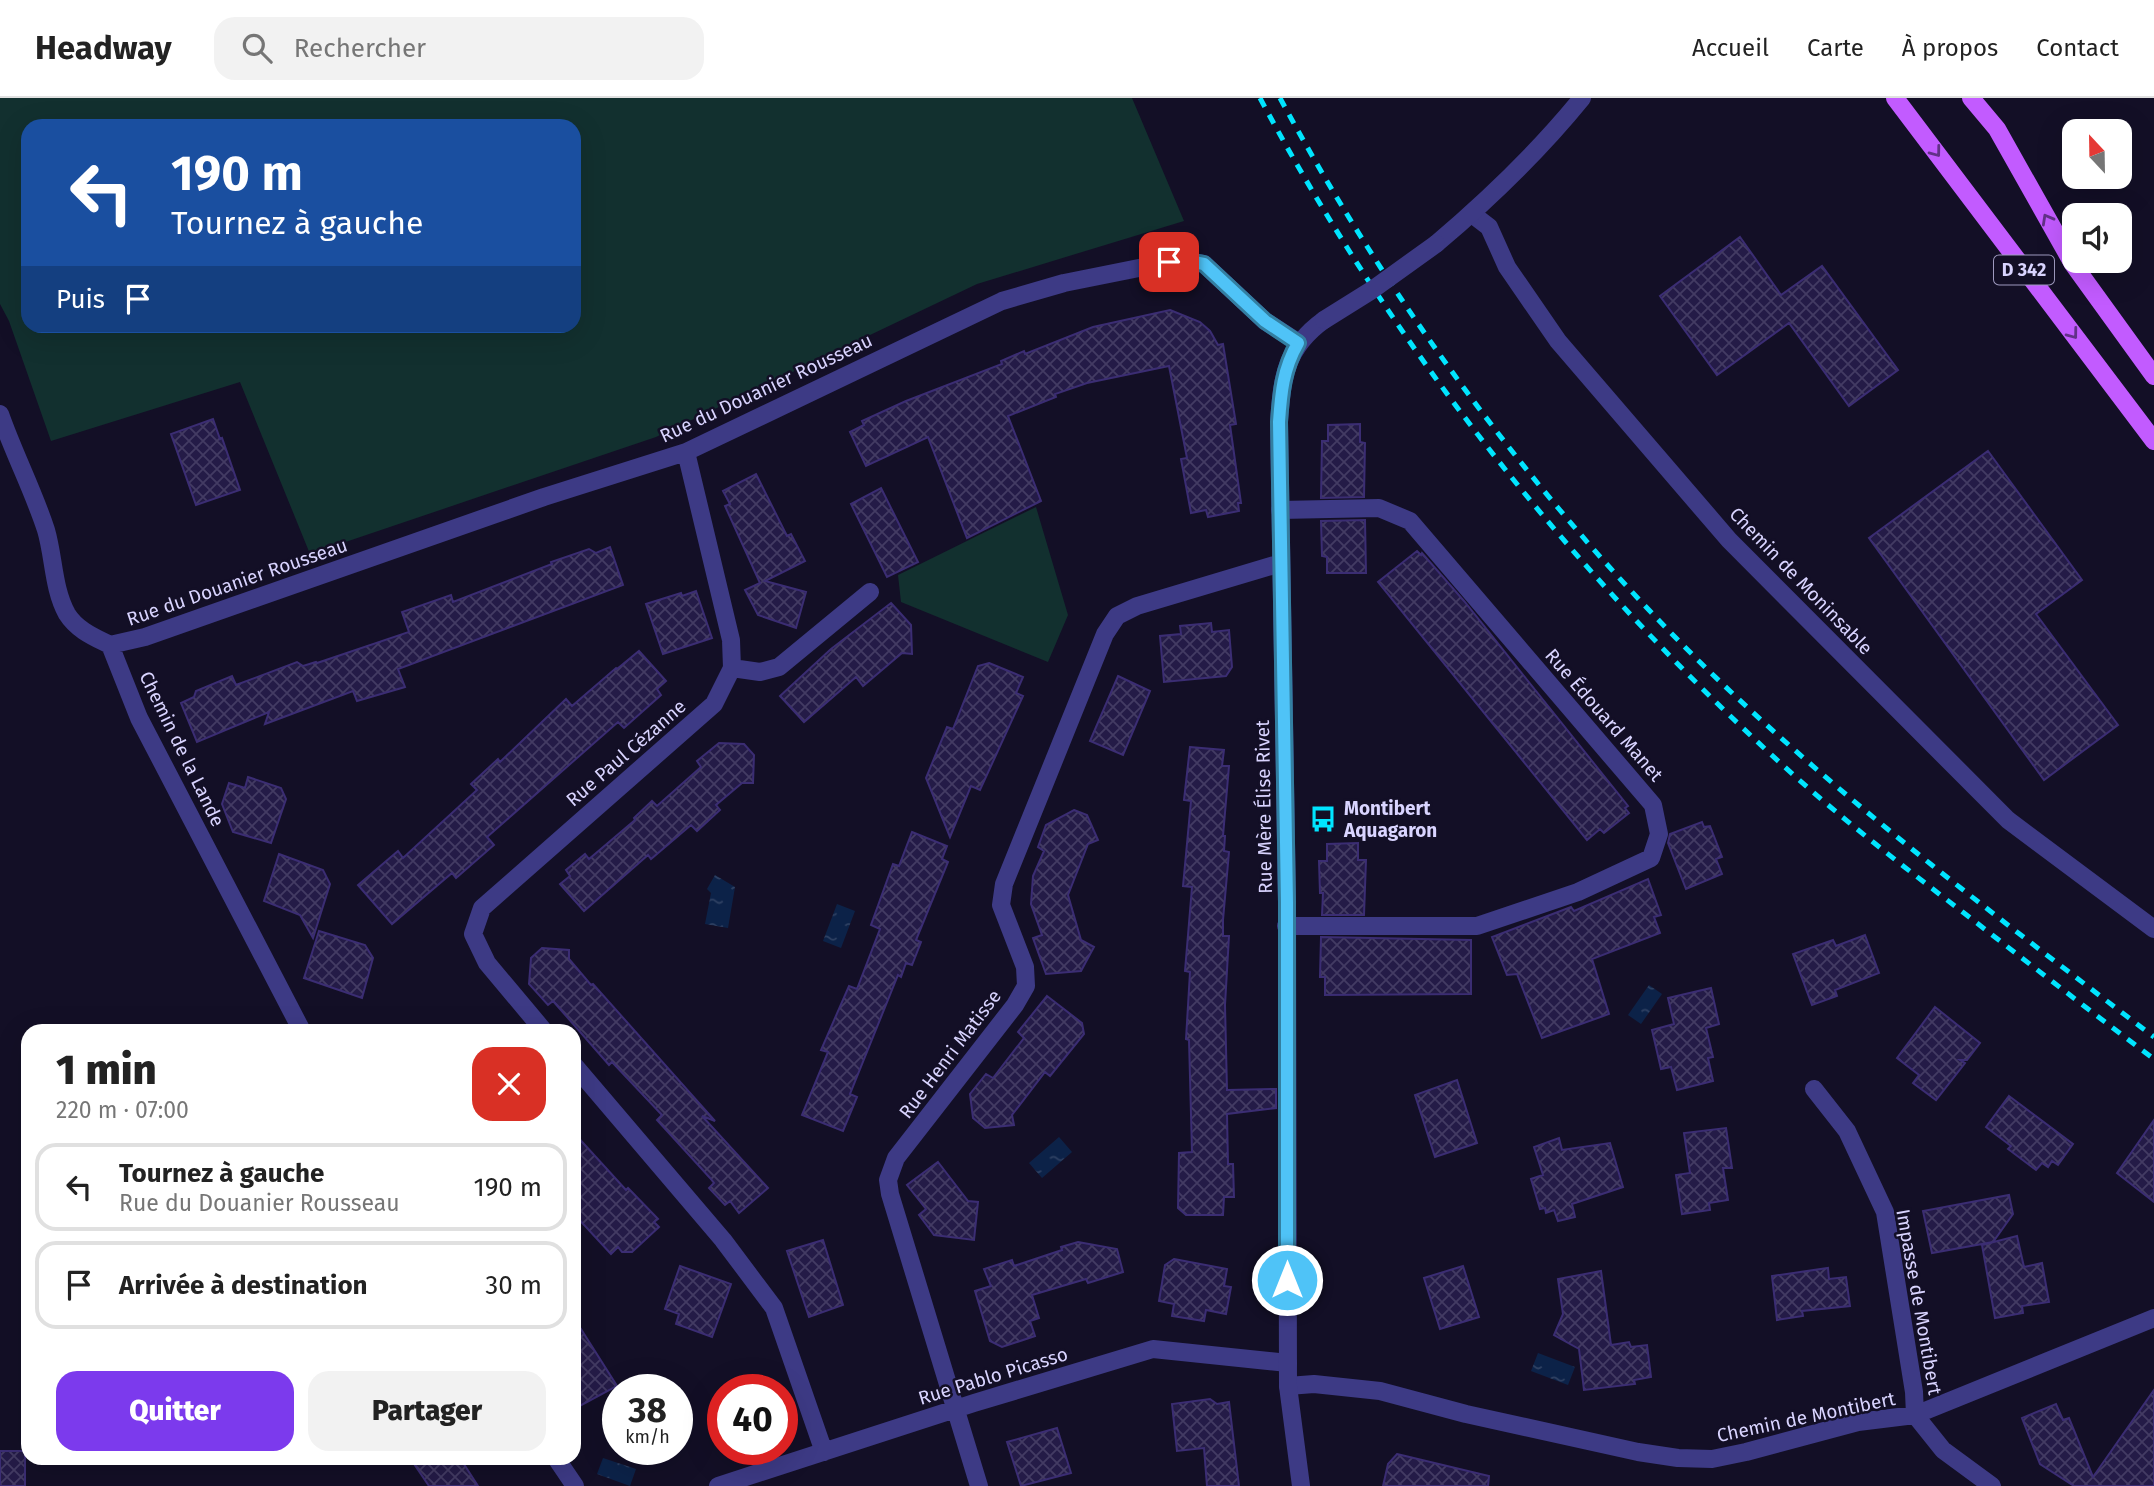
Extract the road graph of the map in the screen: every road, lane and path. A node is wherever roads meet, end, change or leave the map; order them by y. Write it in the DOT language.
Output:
graph roads {
  1 [pos="1583,98"];
  2 [pos="1595,98"];
  3 [pos="1895,98"];
  4 [pos="1971,98"];
  5 [pos="1559,127"];
  6 [pos="1472,214"];
  7 [pos="1298,343"];
  8 [pos="2154,376"];
  9 [pos="0,414"];
  10 [pos="2154,441"];
  11 [pos="686,452"];
  12 [pos="1280,510"];
  13 [pos="1281,563"];
  14 [pos="870,592"];
  15 [pos="110,645"];
  16 [pos="732,668"];
  17 [pos="1286,926"];
  18 [pos="2154,929"];
  19 [pos="298,1024"];
  20 [pos="538,1024"];
  21 [pos="581,1073"];
  22 [pos="1814,1088"];
  23 [pos="2154,1318"];
  24 [pos="1287,1363"];
  25 [pos="1288,1386"];
  26 [pos="957,1409"];
  27 [pos="1915,1415"];
  28 [pos="824,1452"];
  29 [pos="560,1465"];
  30 [pos="575,1486"];
  31 [pos="718,1486"];
  32 [pos="979,1486"];
  33 [pos="1301,1486"];
  34 [pos="1992,1486"];
  1 -- 5 [label="street, Rue Mère Élise Rivet"];
  2 -- 5 [label="street, Rue Mère Élise Rivet"];
  3 -- 10 [label="main road, D 342, one-way"];
  8 -- 4 [label="main road, D 342, one-way"];
  5 -- 6 [label="street, Rue Mère Élise Rivet"];
  6 -- 7 [label="street, Rue Mère Élise Rivet, bridge"];
  6 -- 18 [label="street, Chemin de Moninsable"];
  7 -- 11 [label="street, Rue du Douanier Rousseau"];
  7 -- 12 [label="street, Rue Mère Élise Rivet"];
  9 -- 15 [label="street"];
  11 -- 15 [label="street, Rue du Douanier Rousseau"];
  11 -- 16 [label="street"];
  12 -- 13 [label="street, Rue Mère Élise Rivet"];
  12 -- 17 [label="street, Rue Édouard Manet"];
  13 -- 17 [label="street, Rue Mère Élise Rivet"];
  13 -- 26 [label="street, Rue Henri Matisse"];
  14 -- 16 [label="street"];
  15 -- 19 [label="street, Chemin de la Lande"];
  16 -- 20 [label="street, Rue Paul Cézanne"];
  17 -- 24 [label="street, Rue Mère Élise Rivet"];
  21 -- 28 [label="street"];
  22 -- 27 [label="street, Impasse de Montibert"];
  23 -- 27 [label="street, Chemin de Montibert"];
  24 -- 25 [label="street, Rue Mère Élise Rivet"];
  24 -- 26 [label="street, Rue Pablo Picasso"];
  25 -- 27 [label="street, Chemin de Montibert"];
  25 -- 33 [label="street, Rue Mère Élise Rivet"];
  26 -- 28 [label="street, Rue Pablo Picasso"];
  26 -- 32 [label="street"];
  27 -- 34 [label="street"];
  28 -- 31 [label="street, Rue Pablo Picasso"];
  29 -- 30 [label="street"];
}
